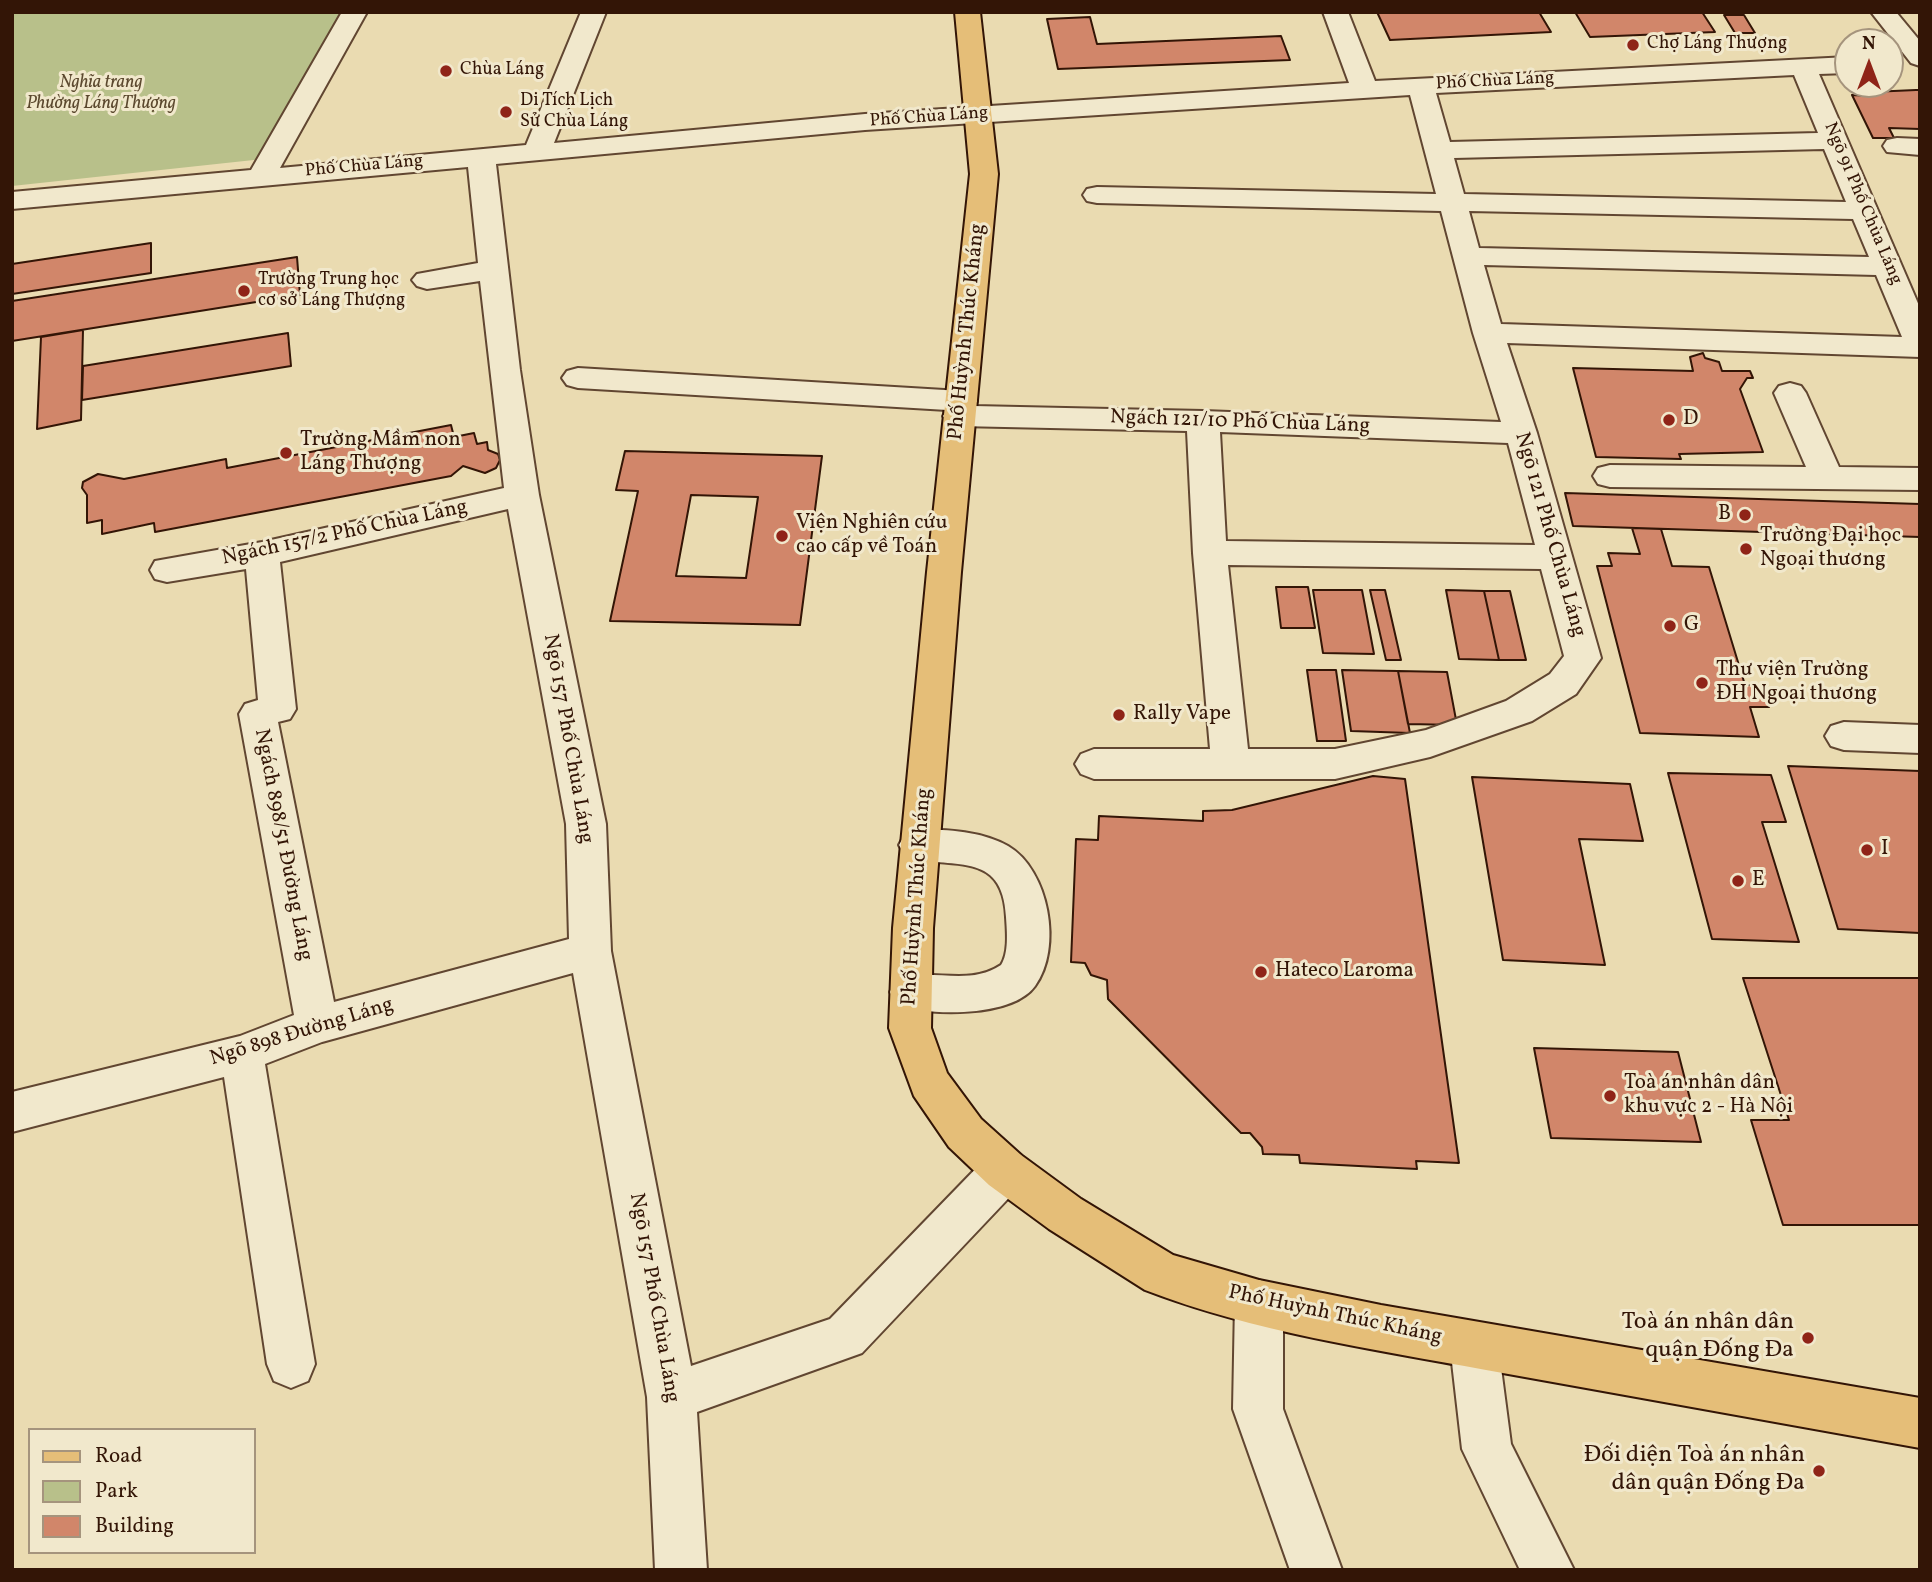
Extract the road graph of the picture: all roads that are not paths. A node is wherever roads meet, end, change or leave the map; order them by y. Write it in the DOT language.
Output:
graph roads {
  1 [pos="355,12"];
  2 [pos="594,12"];
  3 [pos="967,12"];
  4 [pos="1335,12"];
  5 [pos="1883,12"];
  6 [pos="1920,58"];
  7 [pos="1803,65"];
  8 [pos="1834,65"];
  9 [pos="1421,86"];
  10 [pos="1366,89"];
  11 [pos="977,114"];
  12 [pos="1835,141"];
  13 [pos="1439,150"];
  14 [pos="537,152"];
  15 [pos="481,157"];
  16 [pos="262,176"];
  17 [pos="1097,195"];
  18 [pos="12,201"];
  19 [pos="1454,203"];
  20 [pos="1866,211"];
  21 [pos="1468,256"];
  22 [pos="1889,267"];
  23 [pos="493,270"];
  24 [pos="427,280"];
  25 [pos="1488,332"];
  26 [pos="1920,345"];
  27 [pos="578,378"];
  28 [pos="1790,393"];
  29 [pos="960,409"];
  30 [pos="1203,421"];
  31 [pos="1521,433"];
  32 [pos="1610,476"];
  33 [pos="1827,477"];
  34 [pos="1920,479"];
  35 [pos="522,495"];
  36 [pos="1210,553"];
  37 [pos="262,554"];
  38 [pos="1556,557"];
  39 [pos="167,570"];
  40 [pos="1844,736"];
  41 [pos="1920,739"];
  42 [pos="1094,764"];
  43 [pos="1230,764"];
  44 [pos="919,845"];
  45 [pos="590,951"];
  46 [pos="911,992"];
  47 [pos="317,1025"];
  48 [pos="243,1054"];
  49 [pos="12,1112"];
  50 [pos="1005,1170"];
  51 [pos="1259,1303"];
  52 [pos="1474,1345"];
  53 [pos="291,1364"];
  54 [pos="672,1397"];
  55 [pos="1920,1423"];
  56 [pos="681,1570"];
  57 [pos="1316,1570"];
  58 [pos="1548,1570"];
  1 -- 16 [label="street"];
  2 -- 14 [label="street"];
  3 -- 11 [label="main road, Phố Huỳnh Thúc Kháng"];
  4 -- 10 [label="street"];
  5 -- 6 [label="street"];
  7 -- 8 [label="street, Phố Chùa Láng"];
  7 -- 9 [label="street, Phố Chùa Láng"];
  7 -- 12 [label="street, Ngõ 91 Phố Chùa Láng"];
  9 -- 10 [label="street, Phố Chùa Láng"];
  9 -- 13 [label="street, Ngõ 121 Phố Chùa Láng"];
  10 -- 11 [label="street, Phố Chùa Láng"];
  11 -- 14 [label="street, Phố Chùa Láng"];
  11 -- 29 [label="main road, Phố Huỳnh Thúc Kháng"];
  12 -- 13 [label="street"];
  12 -- 20 [label="street, Ngõ 91 Phố Chùa Láng"];
  13 -- 19 [label="street, Ngõ 121 Phố Chùa Láng"];
  14 -- 15 [label="street, Phố Chùa Láng"];
  15 -- 16 [label="street, Phố Chùa Láng"];
  15 -- 23 [label="street, Ngõ 157 Phố Chùa Láng"];
  16 -- 18 [label="street, Phố Chùa Láng"];
  17 -- 19 [label="street"];
  19 -- 20 [label="street"];
  19 -- 21 [label="street, Ngõ 121 Phố Chùa Láng"];
  20 -- 22 [label="street, Ngõ 91 Phố Chùa Láng"];
  21 -- 22 [label="street"];
  21 -- 25 [label="street, Ngõ 121 Phố Chùa Láng"];
  22 -- 26 [label="street, Ngõ 91 Phố Chùa Láng"];
  23 -- 24 [label="street"];
  23 -- 35 [label="street, Ngõ 157 Phố Chùa Láng"];
  25 -- 26 [label="street"];
  25 -- 31 [label="street, Ngõ 121 Phố Chùa Láng"];
  27 -- 29 [label="street, Ngách 121/10 Phố Chùa Láng"];
  28 -- 33 [label="street"];
  29 -- 30 [label="street, Ngách 121/10 Phố Chùa Láng"];
  29 -- 44 [label="main road, Phố Huỳnh Thúc Kháng"];
  30 -- 31 [label="street, Ngách 121/10 Phố Chùa Láng"];
  30 -- 36 [label="street"];
  31 -- 38 [label="street, Ngõ 121 Phố Chùa Láng"];
  32 -- 33 [label="street"];
  33 -- 34 [label="street"];
  35 -- 37 [label="street, Ngách 157/2 Phố Chùa Láng"];
  35 -- 45 [label="street, Ngõ 157 Phố Chùa Láng"];
  36 -- 38 [label="street"];
  36 -- 43 [label="street"];
  37 -- 39 [label="street, Ngách 157/2 Phố Chùa Láng"];
  37 -- 47 [label="street, Ngách 898/51 Đường Láng"];
  38 -- 43 [label="street, Ngõ 121 Phố Chùa Láng"];
  40 -- 41 [label="street"];
  42 -- 43 [label="street, Ngõ 121 Phố Chùa Láng"];
  44 -- 46 [label="main road, Phố Huỳnh Thúc Kháng"];
  44 -- 46 [label="street"];
  45 -- 47 [label="street, Ngõ 898 Đường Láng"];
  45 -- 54 [label="street, Ngõ 157 Phố Chùa Láng"];
  46 -- 50 [label="main road, Phố Huỳnh Thúc Kháng"];
  47 -- 48 [label="street, Ngõ 898 Đường Láng"];
  48 -- 49 [label="street, Ngõ 898 Đường Láng"];
  48 -- 53 [label="street"];
  50 -- 51 [label="main road, Phố Huỳnh Thúc Kháng"];
  50 -- 54 [label="street"];
  51 -- 52 [label="main road, Phố Huỳnh Thúc Kháng"];
  51 -- 57 [label="street"];
  52 -- 55 [label="main road, Phố Huỳnh Thúc Kháng"];
  52 -- 58 [label="street"];
  54 -- 56 [label="street, Ngõ 157 Phố Chùa Láng"];
}
